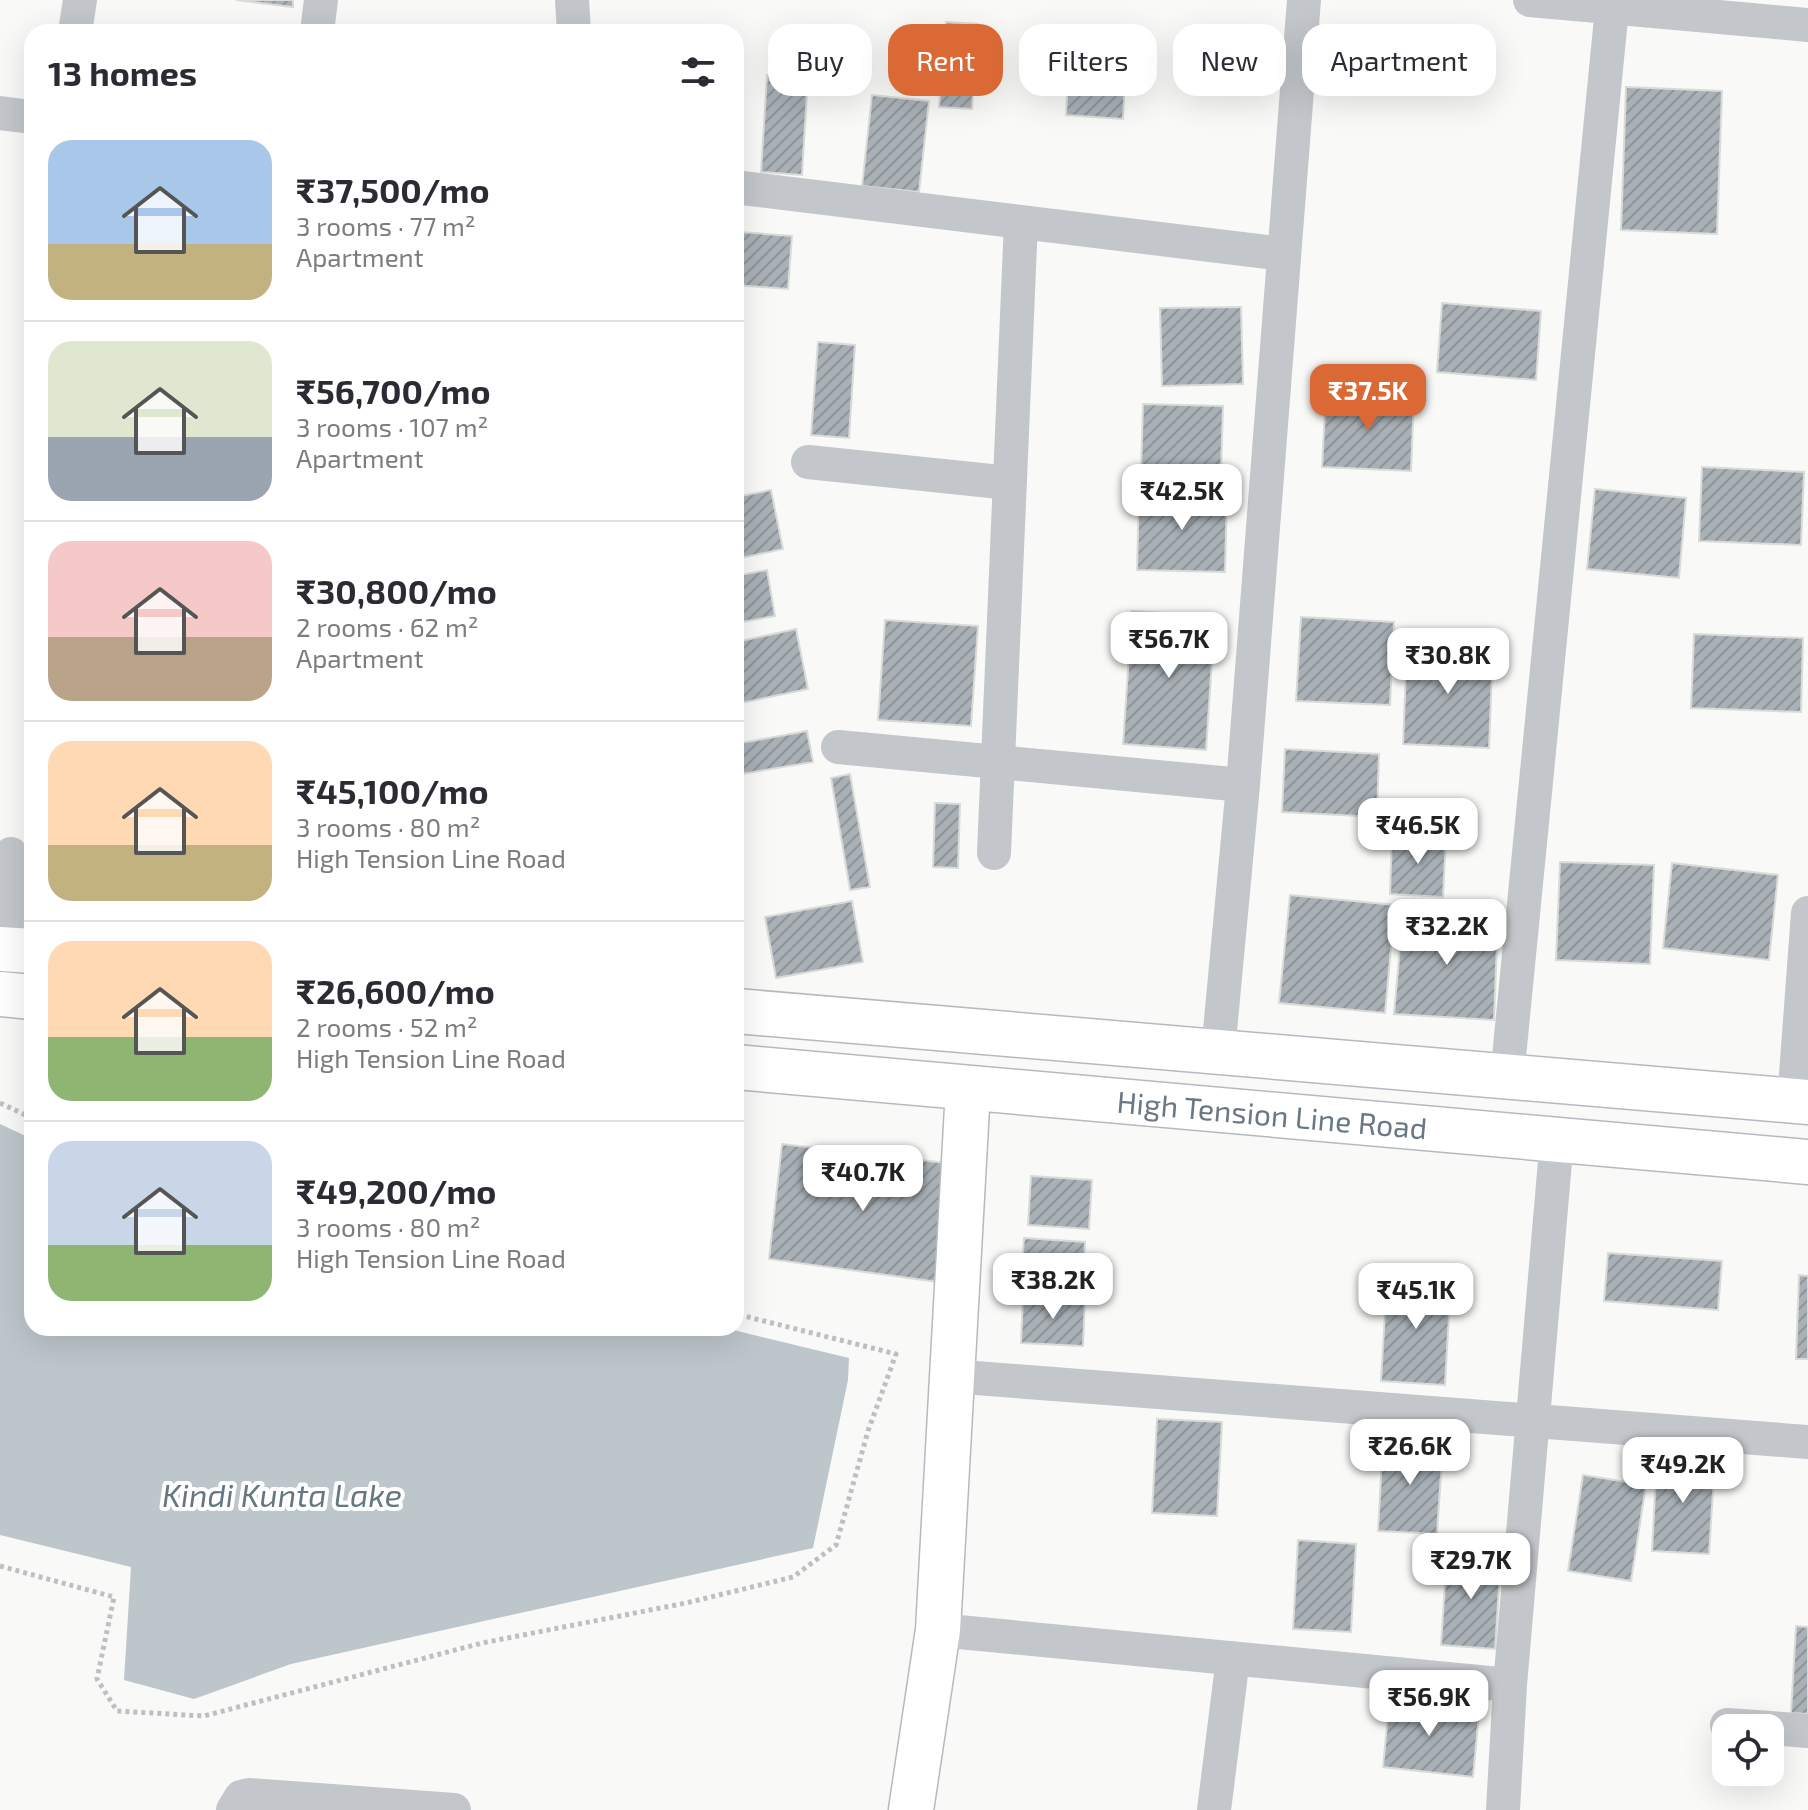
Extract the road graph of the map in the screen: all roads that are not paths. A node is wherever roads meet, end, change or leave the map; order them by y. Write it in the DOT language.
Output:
graph roads {
  1 [pos="80,0"];
  2 [pos="321,0"];
  3 [pos="572,0"];
  4 [pos="1304,0"];
  5 [pos="1530,0"];
  6 [pos="1612,8"];
  7 [pos="76,24"];
  8 [pos="318,24"];
  9 [pos="574,24"];
  10 [pos="1808,25"];
  11 [pos="0,113"];
  12 [pos="24,116"];
  13 [pos="744,188"];
  14 [pos="1021,222"];
  15 [pos="1284,254"];
  16 [pos="808,462"];
  17 [pos="1010,483"];
  18 [pos="838,747"];
  19 [pos="998,762"];
  20 [pos="1243,785"];
  21 [pos="994,853"];
  22 [pos="14,854"];
  23 [pos="1808,913"];
  24 [pos="15,950"];
  25 [pos="0,994"];
  26 [pos="24,996"];
  27 [pos="744,1012"];
  28 [pos="1218,1052"];
  29 [pos="744,1068"];
  30 [pos="1507,1077"];
  31 [pos="968,1089"];
  32 [pos="1801,1102"];
  33 [pos="1557,1138"];
  34 [pos="1808,1162"];
  35 [pos="950,1376"];
  36 [pos="1533,1421"];
  37 [pos="1808,1442"];
  38 [pos="938,1630"];
  39 [pos="1233,1658"];
  40 [pos="1510,1685"];
  41 [pos="1784,1729"];
  42 [pos="1808,1731"];
  43 [pos="233,1810"];
  44 [pos="454,1810"];
  45 [pos="911,1810"];
  46 [pos="1214,1810"];
  47 [pos="1503,1810"];
  1 -- 7 [label="street"];
  2 -- 8 [label="street"];
  3 -- 9 [label="street"];
  4 -- 15 [label="street"];
  5 -- 6 [label="street"];
  6 -- 10 [label="street"];
  6 -- 30 [label="street"];
  11 -- 12 [label="street"];
  13 -- 14 [label="street"];
  14 -- 15 [label="street"];
  14 -- 17 [label="street"];
  15 -- 20 [label="street"];
  16 -- 17 [label="street"];
  17 -- 19 [label="street"];
  18 -- 19 [label="street"];
  19 -- 20 [label="street"];
  19 -- 21 [label="street"];
  20 -- 28 [label="street"];
  22 -- 24 [label="street"];
  23 -- 32 [label="street"];
  25 -- 26 [label="main road"];
  27 -- 28 [label="main road, High Tension Line Road"];
  28 -- 30 [label="main road, High Tension Line Road"];
  29 -- 31 [label="main road, High Tension Line Road"];
  30 -- 32 [label="main road, High Tension Line Road"];
  31 -- 33 [label="main road, High Tension Line Road"];
  31 -- 35 [label="main road"];
  33 -- 34 [label="main road, High Tension Line Road"];
  33 -- 36 [label="street"];
  35 -- 36 [label="street"];
  35 -- 38 [label="main road"];
  36 -- 37 [label="street"];
  36 -- 40 [label="street"];
  38 -- 39 [label="street"];
  38 -- 45 [label="main road"];
  39 -- 40 [label="street"];
  39 -- 46 [label="street"];
  40 -- 47 [label="street"];
  41 -- 42 [label="street"];
  43 -- 44 [label="street"];
}
